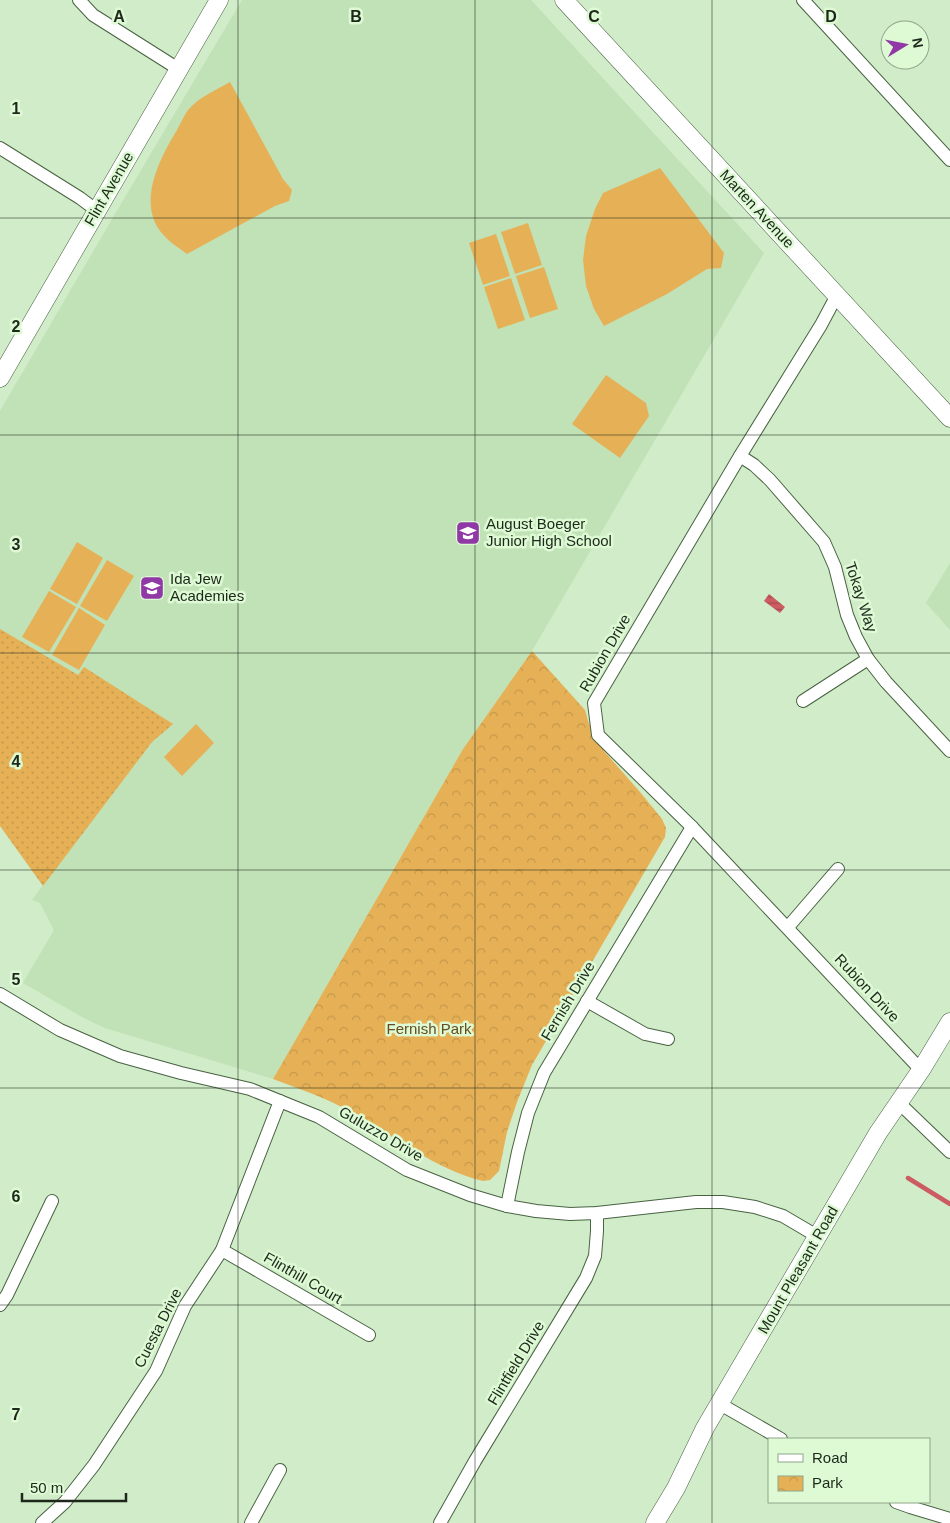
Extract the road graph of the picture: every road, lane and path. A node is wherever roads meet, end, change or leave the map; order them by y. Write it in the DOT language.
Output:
graph roads {
  1 [pos="79,0"];
  2 [pos="219,0"];
  3 [pos="564,0"];
  4 [pos="803,0"];
  5 [pos="180,70"];
  6 [pos="0,148"];
  7 [pos="950,160"];
  8 [pos="96,210"];
  9 [pos="837,295"];
  10 [pos="0,378"];
  11 [pos="950,418"];
  12 [pos="740,456"];
  13 [pos="868,659"];
  14 [pos="803,701"];
  15 [pos="950,751"];
  16 [pos="692,827"];
  17 [pos="838,869"];
  18 [pos="788,927"];
  19 [pos="0,994"];
  20 [pos="587,1000"];
  21 [pos="950,1022"];
  22 [pos="668,1039"];
  23 [pos="921,1070"];
  24 [pos="280,1101"];
  25 [pos="898,1102"];
  26 [pos="950,1152"];
  27 [pos="52,1201"];
  28 [pos="507,1206"];
  29 [pos="597,1213"];
  30 [pos="817,1236"];
  31 [pos="222,1250"];
  32 [pos="0,1305"];
  33 [pos="369,1335"];
  34 [pos="720,1404"];
  35 [pos="779,1438"];
  36 [pos="280,1470"];
  37 [pos="898,1503"];
  38 [pos="950,1519"];
  39 [pos="42,1523"];
  40 [pos="251,1523"];
  41 [pos="440,1523"];
  42 [pos="655,1523"];
  1 -- 5 [label="street"];
  2 -- 5 [label="street, Flint Avenue"];
  3 -- 9 [label="street, Marten Avenue"];
  4 -- 7 [label="street"];
  5 -- 8 [label="street, Flint Avenue"];
  6 -- 8 [label="street"];
  8 -- 10 [label="street, Flint Avenue"];
  9 -- 11 [label="street, Marten Avenue"];
  9 -- 12 [label="street, Rubion Drive"];
  12 -- 13 [label="street, Tokay Way"];
  12 -- 16 [label="street, Rubion Drive"];
  13 -- 14 [label="street"];
  13 -- 15 [label="street, Tokay Way"];
  16 -- 18 [label="street, Rubion Drive"];
  16 -- 20 [label="street, Fernish Drive"];
  17 -- 18 [label="street"];
  18 -- 23 [label="street, Rubion Drive"];
  19 -- 24 [label="street, Guluzzo Drive"];
  20 -- 22 [label="street"];
  20 -- 28 [label="street, Fernish Drive"];
  21 -- 23 [label="street, Mount Pleasant Road"];
  23 -- 25 [label="street, Mount Pleasant Road"];
  24 -- 28 [label="street, Guluzzo Drive"];
  24 -- 31 [label="street, Cuesta Drive"];
  25 -- 26 [label="street"];
  25 -- 30 [label="street, Mount Pleasant Road"];
  27 -- 32 [label="street"];
  28 -- 29 [label="street, Guluzzo Drive"];
  29 -- 30 [label="street, Guluzzo Drive"];
  29 -- 41 [label="street, Flintfield Drive"];
  30 -- 34 [label="street, Mount Pleasant Road"];
  31 -- 33 [label="street, Flinthill Court"];
  31 -- 39 [label="street, Cuesta Drive"];
  34 -- 35 [label="street"];
  34 -- 42 [label="street, Mount Pleasant Road"];
  36 -- 40 [label="street"];
  37 -- 38 [label="street"];
}
